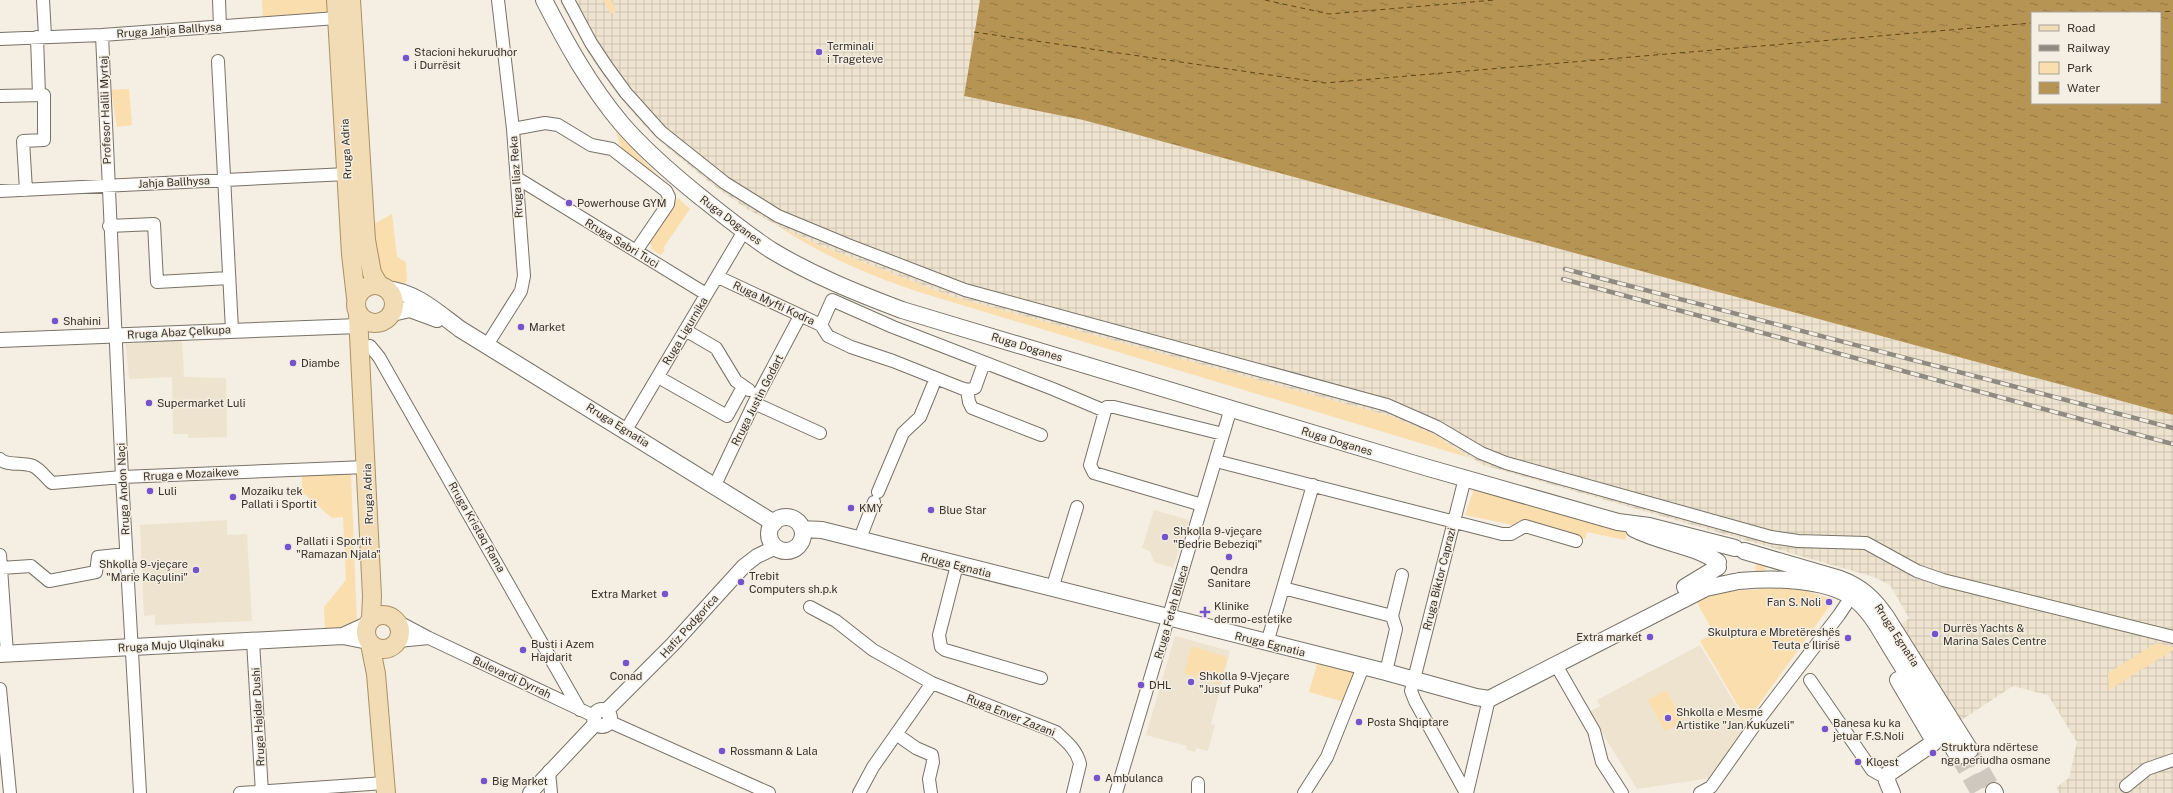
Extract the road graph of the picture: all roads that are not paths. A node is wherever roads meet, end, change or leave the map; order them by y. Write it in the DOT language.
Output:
graph roads {
  1 [pos="43,0"];
  2 [pos="219,0"];
  3 [pos="336,0"];
  4 [pos="351,0"];
  5 [pos="498,0"];
  6 [pos="544,0"];
  7 [pos="568,0"];
  8 [pos="337,18"];
  9 [pos="220,27"];
  10 [pos="102,35"];
  11 [pos="41,37"];
  12 [pos="0,39"];
  13 [pos="218,62"];
  14 [pos="39,95"];
  15 [pos="0,96"];
  16 [pos="513,129"];
  17 [pos="347,174"];
  18 [pos="516,178"];
  19 [pos="224,180"];
  20 [pos="108,186"];
  21 [pos="26,190"];
  22 [pos="0,192"];
  23 [pos="109,226"];
  24 [pos="744,232"];
  25 [pos="636,251"];
  26 [pos="718,277"];
  27 [pos="229,278"];
  28 [pos="383,287"];
  29 [pos="706,294"];
  30 [pos="392,313"];
  31 [pos="362,316"];
  32 [pos="800,316"];
  33 [pos="821,325"];
  34 [pos="460,329"];
  35 [pos="232,330"];
  36 [pos="685,330"];
  37 [pos="116,335"];
  38 [pos="0,340"];
  39 [pos="487,345"];
  40 [pos="370,346"];
  41 [pos="984,363"];
  42 [pos="658,377"];
  43 [pos="936,378"];
  44 [pos="743,387"];
  45 [pos="967,390"];
  46 [pos="756,399"];
  47 [pos="1231,408"];
  48 [pos="1105,412"];
  49 [pos="365,415"];
  50 [pos="626,430"];
  51 [pos="820,433"];
  52 [pos="1223,434"];
  53 [pos="1041,435"];
  54 [pos="0,458"];
  55 [pos="1216,461"];
  56 [pos="366,467"];
  57 [pos="122,477"];
  58 [pos="1465,478"];
  59 [pos="715,485"];
  60 [pos="1313,485"];
  61 [pos="1202,505"];
  62 [pos="1077,507"];
  63 [pos="1454,521"];
  64 [pos="1618,522"];
  65 [pos="774,523"];
  66 [pos="802,529"];
  67 [pos="859,541"];
  68 [pos="1576,541"];
  69 [pos="776,547"];
  70 [pos="1739,550"];
  71 [pos="0,554"];
  72 [pos="126,554"];
  73 [pos="1718,565"];
  74 [pos="957,566"];
  75 [pos="1,574"];
  76 [pos="1402,575"];
  77 [pos="1737,582"];
  78 [pos="1282,588"];
  79 [pos="1052,589"];
  80 [pos="1851,596"];
  81 [pos="810,607"];
  82 [pos="1392,616"];
  83 [pos="1169,619"];
  84 [pos="1632,624"];
  85 [pos="377,627"];
  86 [pos="2173,637"];
  87 [pos="429,638"];
  88 [pos="254,641"];
  89 [pos="1267,643"];
  90 [pos="394,645"];
  91 [pos="132,647"];
  92 [pos="4,654"];
  93 [pos="1900,662"];
  94 [pos="1556,665"];
  95 [pos="1363,667"];
  96 [pos="1386,672"];
  97 [pos="376,674"];
  98 [pos="1041,678"];
  99 [pos="1415,680"];
  100 [pos="1810,680"];
  101 [pos="932,683"];
  102 [pos="0,689"];
  103 [pos="1489,698"];
  104 [pos="580,710"];
  105 [pos="601,718"];
  106 [pos="896,734"];
  107 [pos="2173,760"];
  108 [pos="549,771"];
  109 [pos="1886,778"];
  110 [pos="2126,786"];
  111 [pos="385,788"];
  112 [pos="6,790"];
  113 [pos="1712,790"];
  114 [pos="262,792"];
  115 [pos="140,793"];
  116 [pos="240,793"];
  117 [pos="530,793"];
  118 [pos="551,793"];
  119 [pos="769,793"];
  120 [pos="859,793"];
  121 [pos="931,793"];
  122 [pos="1073,793"];
  123 [pos="1116,793"];
  124 [pos="1304,793"];
  125 [pos="1466,793"];
  126 [pos="1622,793"];
  127 [pos="1700,793"];
  128 [pos="1892,793"];
  1 -- 11 [label="street"];
  2 -- 9 [label="street"];
  3 -- 8 [label="main road, Rruga Adria"];
  4 -- 28 [label="main road, Rruga Adria"];
  5 -- 16 [label="street, Rruga Iliaz Reka"];
  6 -- 24 [label="main road, Ruga Doganes"];
  7 -- 86 [label="street"];
  8 -- 9 [label="street, Rruga Jahja Ballhysa"];
  8 -- 17 [label="main road, Rruga Adria"];
  9 -- 10 [label="street, Rruga Jahja Ballhysa"];
  10 -- 11 [label="street, Rruga Jahja Ballhysa"];
  10 -- 20 [label="street, Profesor Halili Myrtaj"];
  11 -- 12 [label="street, Rruga Jahja Ballhysa"];
  11 -- 14 [label="street"];
  13 -- 19 [label="street"];
  14 -- 15 [label="street"];
  14 -- 21 [label="street"];
  16 -- 18 [label="street, Rruga Iliaz Reka"];
  16 -- 25 [label="street"];
  17 -- 19 [label="street, Jahja Ballhysa"];
  17 -- 31 [label="main road, Rruga Adria"];
  18 -- 25 [label="street, Rruga Sabri Tuci"];
  18 -- 39 [label="street, Rruga Iliaz Reka"];
  19 -- 20 [label="street, Jahja Ballhysa"];
  19 -- 27 [label="street"];
  20 -- 21 [label="street, Jahja Ballhysa"];
  20 -- 23 [label="street, Rruga Andon Naçi"];
  21 -- 22 [label="street, Jahja Ballhysa"];
  23 -- 27 [label="street"];
  23 -- 37 [label="street, Rruga Andon Naçi"];
  24 -- 26 [label="street, Ruga Ligurnika"];
  24 -- 47 [label="main road, Ruga Doganes"];
  25 -- 29 [label="street, Rruga Sabri Tuci"];
  26 -- 29 [label="street, Ruga Ligurnika"];
  26 -- 32 [label="street, Ruga Myfti Kodra"];
  27 -- 35 [label="street"];
  28 -- 30 [label="main road"];
  28 -- 31 [label="main road"];
  28 -- 34 [label="main road, Rruga Egnatia"];
  29 -- 36 [label="street, Ruga Ligurnika"];
  30 -- 31 [label="main road"];
  30 -- 34 [label="main road, Rruga Egnatia"];
  31 -- 35 [label="street, Rruga Abaz Çelkupa"];
  31 -- 40 [label="main road, Rruga Adria"];
  31 -- 49 [label="main road, Rruga Adria"];
  32 -- 33 [label="street, Ruga Myfti Kodra"];
  32 -- 46 [label="street, Rruga Justin Godart"];
  33 -- 41 [label="street"];
  33 -- 43 [label="street, Ruga Myfti Kodra"];
  34 -- 39 [label="main road, Rruga Egnatia"];
  35 -- 37 [label="street, Rruga Abaz Çelkupa"];
  36 -- 42 [label="street, Ruga Ligurnika"];
  36 -- 44 [label="street"];
  37 -- 38 [label="street, Rruga Abaz Çelkupa"];
  37 -- 57 [label="street, Rruga Andon Naçi"];
  39 -- 50 [label="main road, Rruga Egnatia"];
  40 -- 49 [label="main road, Rruga Adria"];
  40 -- 104 [label="street, Rruga Kristaq Rama"];
  41 -- 45 [label="street"];
  41 -- 48 [label="street"];
  42 -- 44 [label="street"];
  42 -- 50 [label="street, Ruga Ligurnika"];
  43 -- 45 [label="street, Ruga Myfti Kodra"];
  43 -- 67 [label="street"];
  44 -- 46 [label="street"];
  45 -- 53 [label="street"];
  46 -- 51 [label="street"];
  46 -- 59 [label="street, Rruga Justin Godart"];
  47 -- 52 [label="street, Rruga Fetah Bllaca"];
  47 -- 58 [label="main road, Ruga Doganes"];
  48 -- 52 [label="street"];
  48 -- 61 [label="street"];
  49 -- 56 [label="main road, Rruga Adria"];
  50 -- 59 [label="main road, Rruga Egnatia"];
  52 -- 55 [label="street, Rruga Fetah Bllaca"];
  54 -- 57 [label="street, Rruga e Mozaikeve"];
  55 -- 60 [label="street"];
  55 -- 61 [label="street, Rruga Fetah Bllaca"];
  56 -- 57 [label="street, Rruga e Mozaikeve"];
  56 -- 85 [label="main road, Rruga Adria"];
  57 -- 72 [label="street, Rruga Andon Naçi"];
  58 -- 63 [label="street, Rruga Biktor Caprazi"];
  58 -- 64 [label="main road, Ruga Doganes"];
  59 -- 65 [label="main road, Rruga Egnatia"];
  60 -- 63 [label="street"];
  60 -- 78 [label="street"];
  61 -- 83 [label="street, Rruga Fetah Bllaca"];
  62 -- 79 [label="street"];
  63 -- 68 [label="street"];
  63 -- 99 [label="street, Rruga Biktor Caprazi"];
  64 -- 70 [label="main road, Rruga Egnatia"];
  64 -- 73 [label="main road"];
  65 -- 66 [label="main road"];
  65 -- 69 [label="main road"];
  66 -- 67 [label="main road, Rruga Egnatia"];
  66 -- 69 [label="main road"];
  67 -- 74 [label="main road, Rruga Egnatia"];
  69 -- 105 [label="street, Hafiz Podgorica"];
  70 -- 73 [label="main road"];
  70 -- 77 [label="main road"];
  70 -- 93 [label="main road, Rruga Egnatia"];
  71 -- 75 [label="street"];
  72 -- 75 [label="street"];
  72 -- 91 [label="street, Rruga Andon Naçi"];
  73 -- 77 [label="main road"];
  73 -- 84 [label="main road, Rruga Egnatia"];
  74 -- 79 [label="main road, Rruga Egnatia"];
  74 -- 98 [label="street"];
  75 -- 92 [label="street"];
  76 -- 82 [label="street"];
  77 -- 80 [label="main road, Rruga Egnatia"];
  77 -- 84 [label="main road, Rruga Egnatia"];
  78 -- 82 [label="street"];
  78 -- 89 [label="street"];
  79 -- 83 [label="main road, Rruga Egnatia"];
  80 -- 93 [label="main road, Rruga Egnatia"];
  80 -- 113 [label="street"];
  81 -- 101 [label="street, Ruga Enver Zazani"];
  82 -- 96 [label="street"];
  83 -- 89 [label="main road, Rruga Egnatia"];
  83 -- 123 [label="street, Rruga Fetah Bllaca"];
  84 -- 94 [label="main road, Rruga Egnatia"];
  85 -- 87 [label="street, Bulevardi Dyrrah"];
  85 -- 88 [label="main road, Rruga Mujo Ulqinaku"];
  85 -- 90 [label="main road"];
  85 -- 90 [label="main road"];
  85 -- 97 [label="main road"];
  87 -- 90 [label="street"];
  87 -- 104 [label="street, Bulevardi Dyrrah"];
  88 -- 91 [label="main road, Rruga Mujo Ulqinaku"];
  88 -- 114 [label="street, Rruga Hajdar Dushi"];
  89 -- 95 [label="main road, Rruga Egnatia"];
  90 -- 97 [label="main road"];
  91 -- 92 [label="main road, Rruga Mujo Ulqinaku"];
  91 -- 115 [label="street, Rruga Andon Naçi"];
  93 -- 109 [label="main road"];
  94 -- 103 [label="main road, Rruga Egnatia"];
  94 -- 126 [label="street"];
  95 -- 96 [label="main road, Rruga Egnatia"];
  95 -- 124 [label="street"];
  96 -- 99 [label="main road, Rruga Egnatia"];
  97 -- 111 [label="main road"];
  99 -- 103 [label="main road, Rruga Egnatia"];
  99 -- 125 [label="street, Rruga Biktor Caprazi"];
  100 -- 109 [label="street"];
  101 -- 106 [label="street"];
  101 -- 122 [label="street, Ruga Enver Zazani"];
  102 -- 112 [label="street"];
  103 -- 125 [label="street"];
  104 -- 105 [label="street, Bulevardi Dyrrah"];
  105 -- 108 [label="street, Hafiz Podgorica"];
  105 -- 119 [label="street, Bulevardi Dyrrah"];
  106 -- 120 [label="street"];
  106 -- 121 [label="street"];
  107 -- 110 [label="street"];
  108 -- 117 [label="street, Hafiz Podgorica"];
  108 -- 118 [label="street"];
  109 -- 128 [label="main road"];
  111 -- 114 [label="street"];
  113 -- 127 [label="street"];
  114 -- 116 [label="street"];
}
